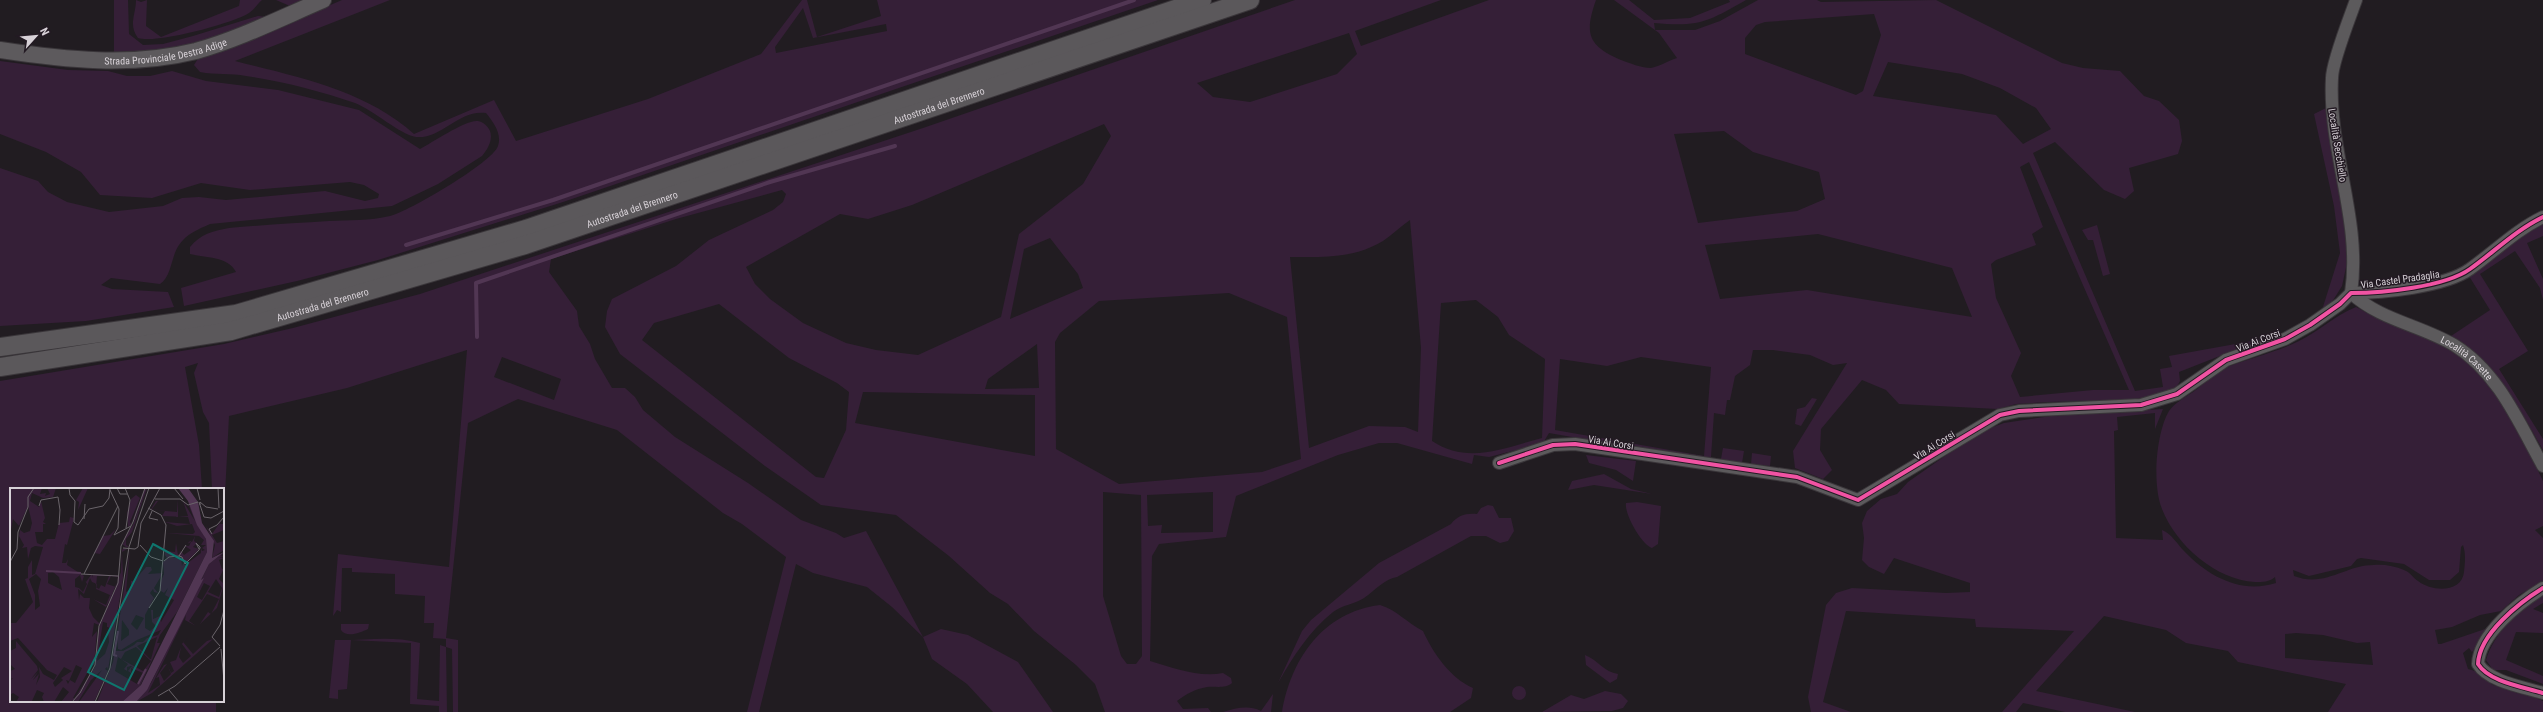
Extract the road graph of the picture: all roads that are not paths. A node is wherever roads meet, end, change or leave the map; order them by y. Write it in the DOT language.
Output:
graph roads {
  1 [pos="323,0"];
  2 [pos="1202,0"];
  3 [pos="1250,0"];
  4 [pos="2356,0"];
  5 [pos="0,50"];
  6 [pos="2543,217"];
  7 [pos="2351,293"];
  8 [pos="2340,304"];
  9 [pos="0,347"];
  10 [pos="0,367"];
  11 [pos="1499,463"];
  12 [pos="2543,466"];
  13 [pos="2543,588"];
  14 [pos="2543,693"];
  1 -- 5 [label="main road, Strada Provinciale Destra Adige"];
  2 -- 9 [label="highway, Autostrada del Brennero"];
  3 -- 10 [label="highway, Autostrada del Brennero"];
  4 -- 7 [label="street, Località Secchiello"];
  6 -- 7 [label="street, Via Castel Pradaglia"];
  7 -- 8 [label="street, Via Castel Pradaglia"];
  7 -- 12 [label="street, Località Casette"];
  8 -- 11 [label="street, Via Ai Corsi"];
  13 -- 14 [label="street"];
}
